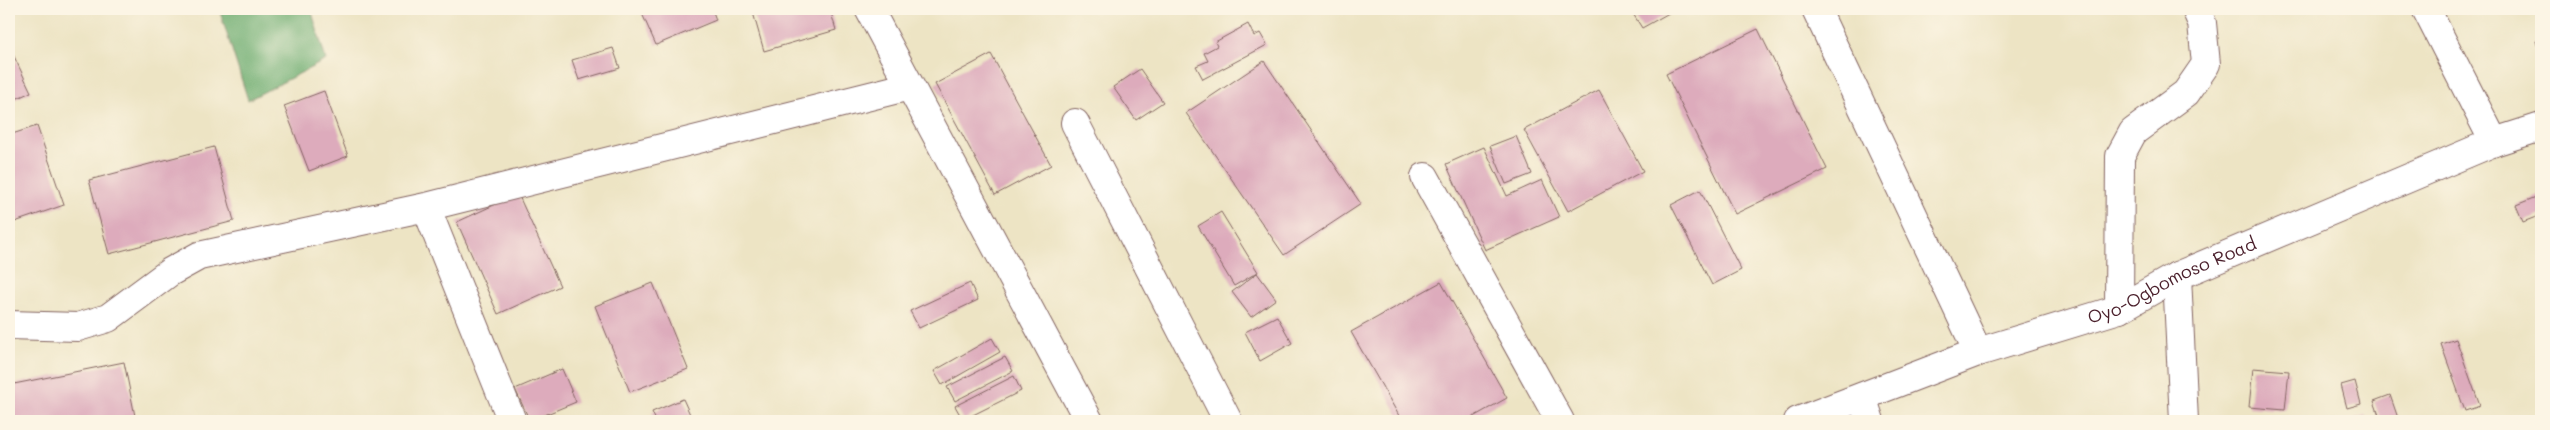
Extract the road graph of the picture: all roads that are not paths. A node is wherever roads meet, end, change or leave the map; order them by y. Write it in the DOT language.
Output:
graph roads {
  1 [pos="869,9"];
  2 [pos="1816,9"];
  3 [pos="2196,9"];
  4 [pos="2426,9"];
  5 [pos="910,86"];
  6 [pos="1075,122"];
  7 [pos="2541,127"];
  8 [pos="2494,142"];
  9 [pos="1425,177"];
  10 [pos="426,207"];
  11 [pos="2177,276"];
  12 [pos="2119,309"];
  13 [pos="9,325"];
  14 [pos="1978,352"];
  15 [pos="1866,409"];
  16 [pos="512,421"];
  17 [pos="1089,421"];
  18 [pos="1228,421"];
  19 [pos="1560,421"];
  20 [pos="1798,421"];
  21 [pos="2184,421"];
  1 -- 5 [label="main road"];
  2 -- 14 [label="main road"];
  3 -- 12 [label="main road"];
  4 -- 8 [label="main road"];
  5 -- 10 [label="main road"];
  5 -- 17 [label="main road"];
  6 -- 18 [label="main road"];
  7 -- 8 [label="main road, Oyo-Ogbomoso Road"];
  8 -- 11 [label="main road, Oyo-Ogbomoso Road"];
  9 -- 19 [label="main road"];
  10 -- 13 [label="main road"];
  10 -- 16 [label="main road"];
  11 -- 12 [label="main road, Oyo-Ogbomoso Road"];
  11 -- 21 [label="main road"];
  12 -- 14 [label="main road, Oyo-Ogbomoso Road"];
  14 -- 15 [label="main road, Oyo-Ogbomoso Road"];
  15 -- 20 [label="main road, Oyo-Ogbomoso Road"];
}
